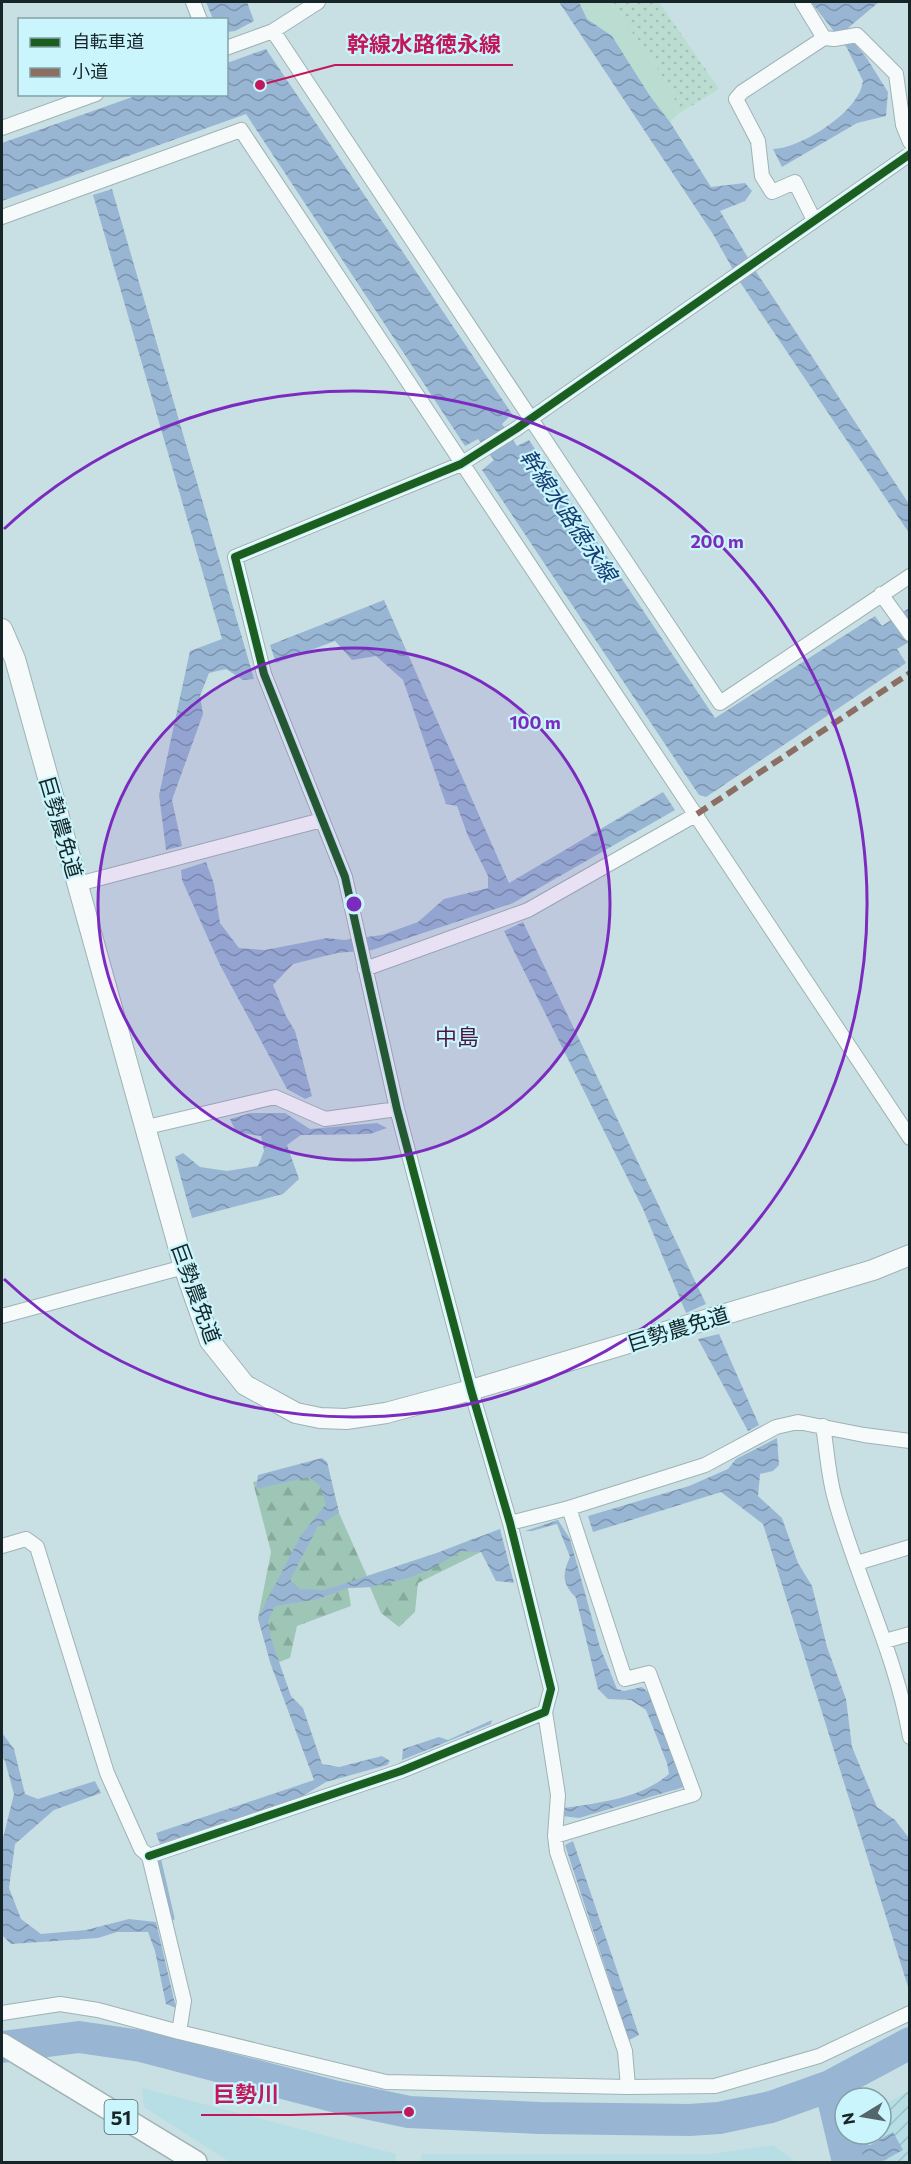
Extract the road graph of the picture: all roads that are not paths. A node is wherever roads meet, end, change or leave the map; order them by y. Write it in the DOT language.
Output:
graph roads {
  1 [pos="193,2"];
  2 [pos="318,2"];
  3 [pos="802,2"];
  4 [pos="199,18"];
  5 [pos="273,32"];
  6 [pos="829,38"];
  7 [pos="228,47"];
  8 [pos="90,96"];
  9 [pos="2,128"];
  10 [pos="909,142"];
  11 [pos="909,154"];
  12 [pos="2,217"];
  13 [pos="814,220"];
  14 [pos="529,419"];
  15 [pos="466,461"];
  16 [pos="909,576"];
  17 [pos="882,594"];
  18 [pos="2,629"];
  19 [pos="909,634"];
  20 [pos="697,814"];
  21 [pos="322,820"];
  22 [pos="78,884"];
  23 [pos="363,963"];
  24 [pos="397,1109"];
  25 [pos="147,1127"];
  26 [pos="909,1138"];
  27 [pos="909,1255"];
  28 [pos="184,1267"];
  29 [pos="2,1316"];
  30 [pos="471,1390"];
  31 [pos="823,1426"];
  32 [pos="909,1441"];
  33 [pos="569,1508"];
  34 [pos="510,1523"];
  35 [pos="2,1546"];
  36 [pos="909,1547"];
  37 [pos="857,1563"];
  38 [pos="909,1634"];
  39 [pos="885,1641"];
  40 [pos="545,1712"];
  41 [pos="908,1718"];
  42 [pos="909,1737"];
  43 [pos="555,1836"];
  44 [pos="149,1856"];
  45 [pos="2,2013"];
  46 [pos="909,2013"];
  47 [pos="179,2032"];
  48 [pos="2,2044"];
  49 [pos="628,2087"];
  50 [pos="187,2160"];
  1 -- 4 [label="street"];
  2 -- 5 [label="street"];
  3 -- 6 [label="street"];
  5 -- 7 [label="street"];
  5 -- 14 [label="street"];
  6 -- 10 [label="street"];
  6 -- 13 [label="street"];
  8 -- 9 [label="street"];
  11 -- 13 [label="street"];
  12 -- 15 [label="street"];
  13 -- 14 [label="street"];
  14 -- 15 [label="street"];
  14 -- 17 [label="street"];
  15 -- 20 [label="street"];
  15 -- 21 [label="street"];
  16 -- 17 [label="street"];
  17 -- 19 [label="street"];
  18 -- 22 [label="street, 巨勢農免道"];
  20 -- 23 [label="street"];
  20 -- 26 [label="street"];
  21 -- 22 [label="street"];
  21 -- 23 [label="street"];
  22 -- 25 [label="street, 巨勢農免道"];
  23 -- 24 [label="street"];
  24 -- 25 [label="street"];
  24 -- 30 [label="street"];
  25 -- 28 [label="street, 巨勢農免道"];
  27 -- 30 [label="street, 巨勢農免道"];
  28 -- 29 [label="street"];
  28 -- 30 [label="street, 巨勢農免道"];
  30 -- 34 [label="street"];
  31 -- 32 [label="street"];
  31 -- 33 [label="street"];
  31 -- 37 [label="street"];
  33 -- 34 [label="street"];
  33 -- 43 [label="street"];
  34 -- 40 [label="street"];
  35 -- 44 [label="street"];
  36 -- 37 [label="street"];
  37 -- 39 [label="street"];
  38 -- 39 [label="street"];
  39 -- 41 [label="street"];
  40 -- 43 [label="street"];
  40 -- 44 [label="street"];
  41 -- 42 [label="street"];
  43 -- 49 [label="street"];
  44 -- 47 [label="street"];
  45 -- 47 [label="street"];
  46 -- 49 [label="street"];
  47 -- 49 [label="street"];
  48 -- 50 [label="main road, 51"];
}
